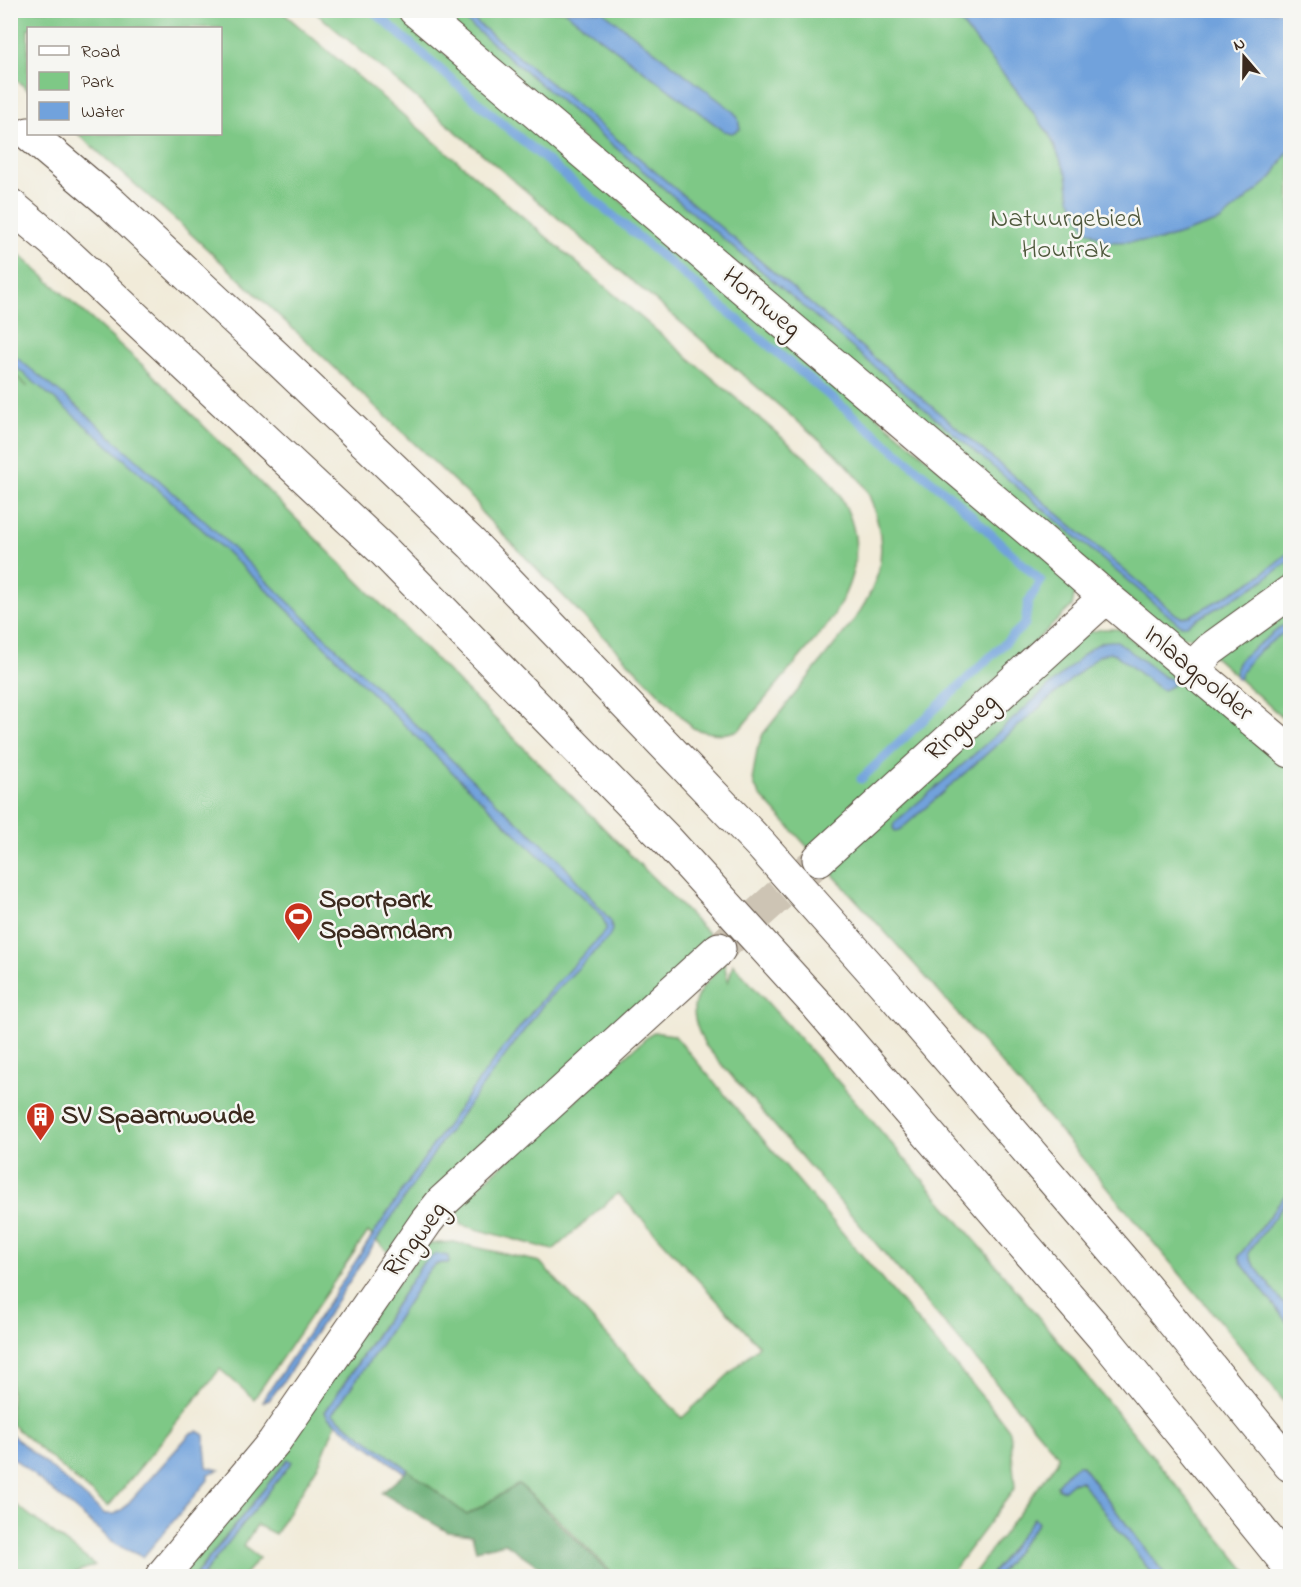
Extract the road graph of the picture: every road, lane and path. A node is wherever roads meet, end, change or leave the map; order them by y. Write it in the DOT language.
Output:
graph roads {
  1 [pos="415,10"];
  2 [pos="10,118"];
  3 [pos="27,131"];
  4 [pos="31,135"];
  5 [pos="10,205"];
  6 [pos="1290,592"];
  7 [pos="1106,597"];
  8 [pos="1192,668"];
  9 [pos="1290,751"];
  10 [pos="819,859"];
  11 [pos="719,949"];
  12 [pos="1290,1465"];
  13 [pos="1290,1567"];
  14 [pos="162,1576"];
  1 -- 7 [label="main road, Hornweg"];
  2 -- 3 [label="main road"];
  4 -- 12 [label="main road"];
  5 -- 13 [label="main road"];
  6 -- 8 [label="main road"];
  7 -- 8 [label="main road, Inlaagpolder"];
  7 -- 10 [label="main road, Ringweg"];
  8 -- 9 [label="main road, Inlaagpolder"];
  11 -- 14 [label="main road, Ringweg"];
}
